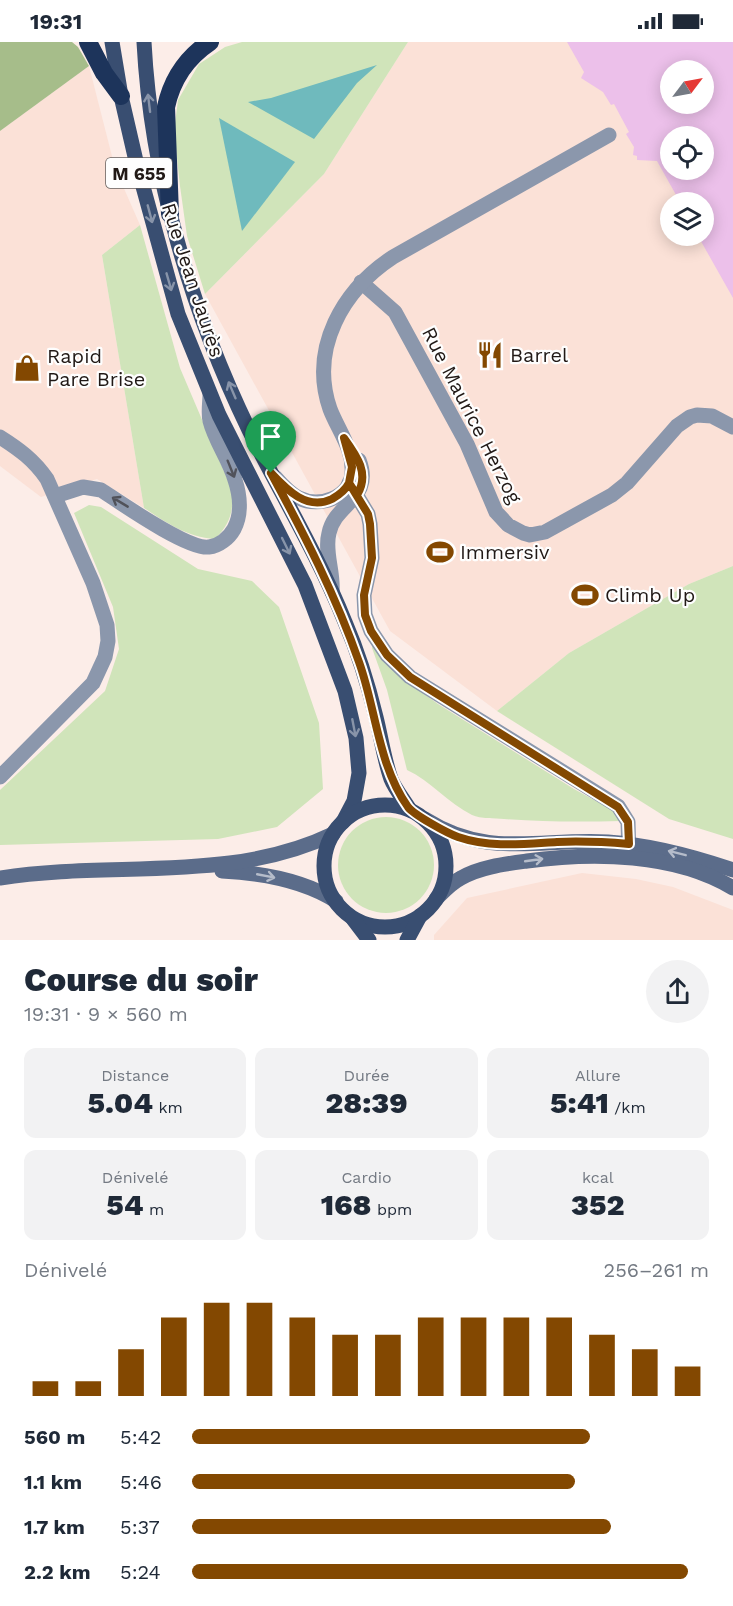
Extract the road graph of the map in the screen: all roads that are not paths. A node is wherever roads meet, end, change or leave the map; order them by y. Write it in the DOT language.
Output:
graph roads {
  1 [pos="88,42"];
  2 [pos="112,42"];
  3 [pos="144,42"];
  4 [pos="210,42"];
  5 [pos="121,96"];
  6 [pos="609,135"];
  7 [pos="170,214"];
  8 [pos="361,282"];
  9 [pos="210,394"];
  10 [pos="733,427"];
  11 [pos="0,437"];
  12 [pos="271,473"];
  13 [pos="353,489"];
  14 [pos="55,496"];
  15 [pos="332,592"];
  16 [pos="0,777"];
  17 [pos="410,810"];
  18 [pos="425,819"];
  19 [pos="344,822"];
  20 [pos="333,834"];
  21 [pos="629,851"];
  22 [pos="165,869"];
  23 [pos="733,870"];
  24 [pos="0,878"];
  25 [pos="733,888"];
  26 [pos="436,899"];
  27 [pos="342,907"];
  28 [pos="420,916"];
  29 [pos="369,940"];
  30 [pos="407,940"];
  1 -- 5 [label="highway"];
  2 -- 5 [label="main road, Rue Jean Jaurès / M 655"];
  7 -- 3 [label="main road, Rue Jean Jaurès / M 655, one-way"];
  4 -- 7 [label="highway"];
  5 -- 9 [label="main road, Rue Jean Jaurès / M 655, one-way"];
  6 -- 8 [label="street"];
  12 -- 7 [label="main road, Rue Jean Jaurès / M 655, one-way"];
  8 -- 10 [label="street, Rue Maurice Herzog"];
  8 -- 13 [label="street"];
  9 -- 14 [label="street, one-way"];
  9 -- 19 [label="main road, Rue Jean Jaurès / M 655, one-way"];
  11 -- 14 [label="street"];
  12 -- 13 [label="street"];
  12 -- 15 [label="main road, Rue Jean Jaurès / M 655"];
  13 -- 15 [label="street"];
  13 -- 21 [label="street"];
  14 -- 16 [label="street"];
  15 -- 17 [label="main road, Rue Jean Jaurès / M 655"];
  17 -- 18 [label="main road"];
  17 -- 19 [label="main road"];
  18 -- 21 [label="main road"];
  18 -- 26 [label="main road"];
  19 -- 20 [label="main road"];
  20 -- 22 [label="main road"];
  20 -- 27 [label="main road"];
  23 -- 21 [label="main road, one-way"];
  21 -- 25 [label="main road"];
  26 -- 21 [label="main road, one-way"];
  22 -- 24 [label="main road"];
  22 -- 27 [label="main road, one-way"];
  26 -- 28 [label="main road"];
  27 -- 28 [label="main road"];
  27 -- 29 [label="main road"];
  28 -- 30 [label="main road"];
}
